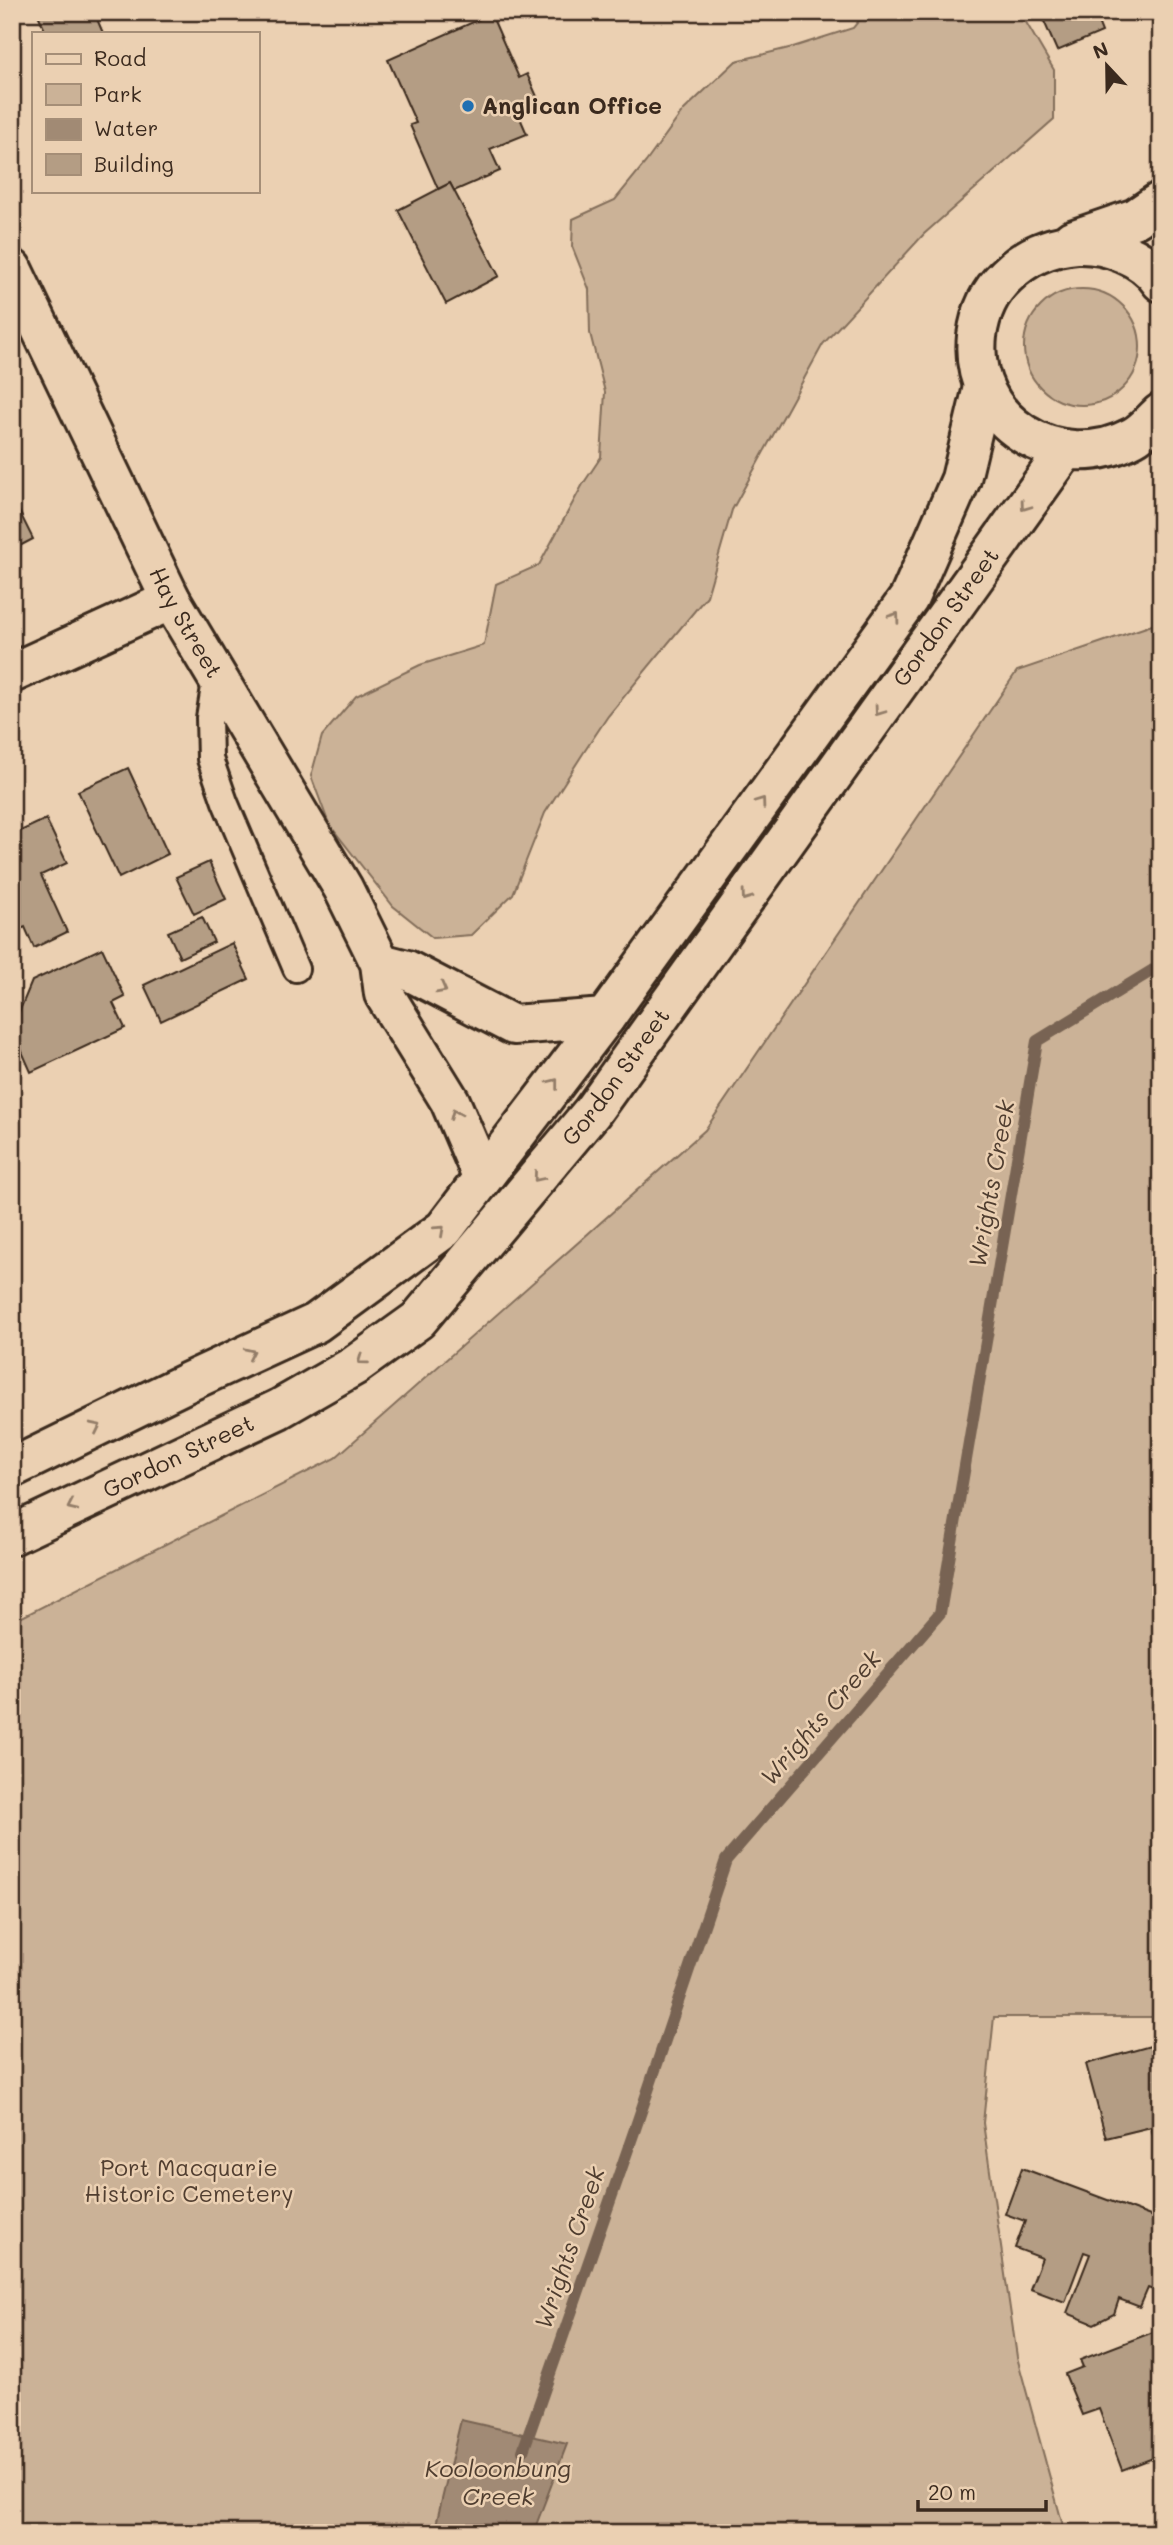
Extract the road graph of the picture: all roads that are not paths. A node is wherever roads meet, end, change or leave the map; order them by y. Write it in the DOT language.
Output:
graph roads {
  1 [pos="1161,201"];
  2 [pos="1057,245"];
  3 [pos="12,269"];
  4 [pos="1161,282"];
  5 [pos="983,387"];
  6 [pos="1161,413"];
  7 [pos="1066,451"];
  8 [pos="171,600"];
  9 [pos="12,673"];
  10 [pos="216,675"];
  11 [pos="380,963"];
  12 [pos="296,969"];
  13 [pos="605,1018"];
  14 [pos="482,1176"];
  15 [pos="12,1468"];
  16 [pos="12,1535"];
  1 -- 2 [label="main road"];
  2 -- 4 [label="main road"];
  2 -- 5 [label="main road"];
  3 -- 8 [label="main road, Hay Street"];
  5 -- 7 [label="main road"];
  13 -- 5 [label="main road, Gordon Street, one-way"];
  6 -- 7 [label="main road"];
  7 -- 16 [label="main road, Gordon Street, one-way"];
  8 -- 9 [label="main road"];
  8 -- 10 [label="main road, Hay Street"];
  10 -- 11 [label="main road, Hay Street"];
  10 -- 12 [label="lane"];
  11 -- 13 [label="main road, one-way"];
  14 -- 11 [label="main road, Hay Street, one-way"];
  14 -- 13 [label="main road, Gordon Street, one-way"];
  15 -- 14 [label="main road, Gordon Street, one-way"];
}
